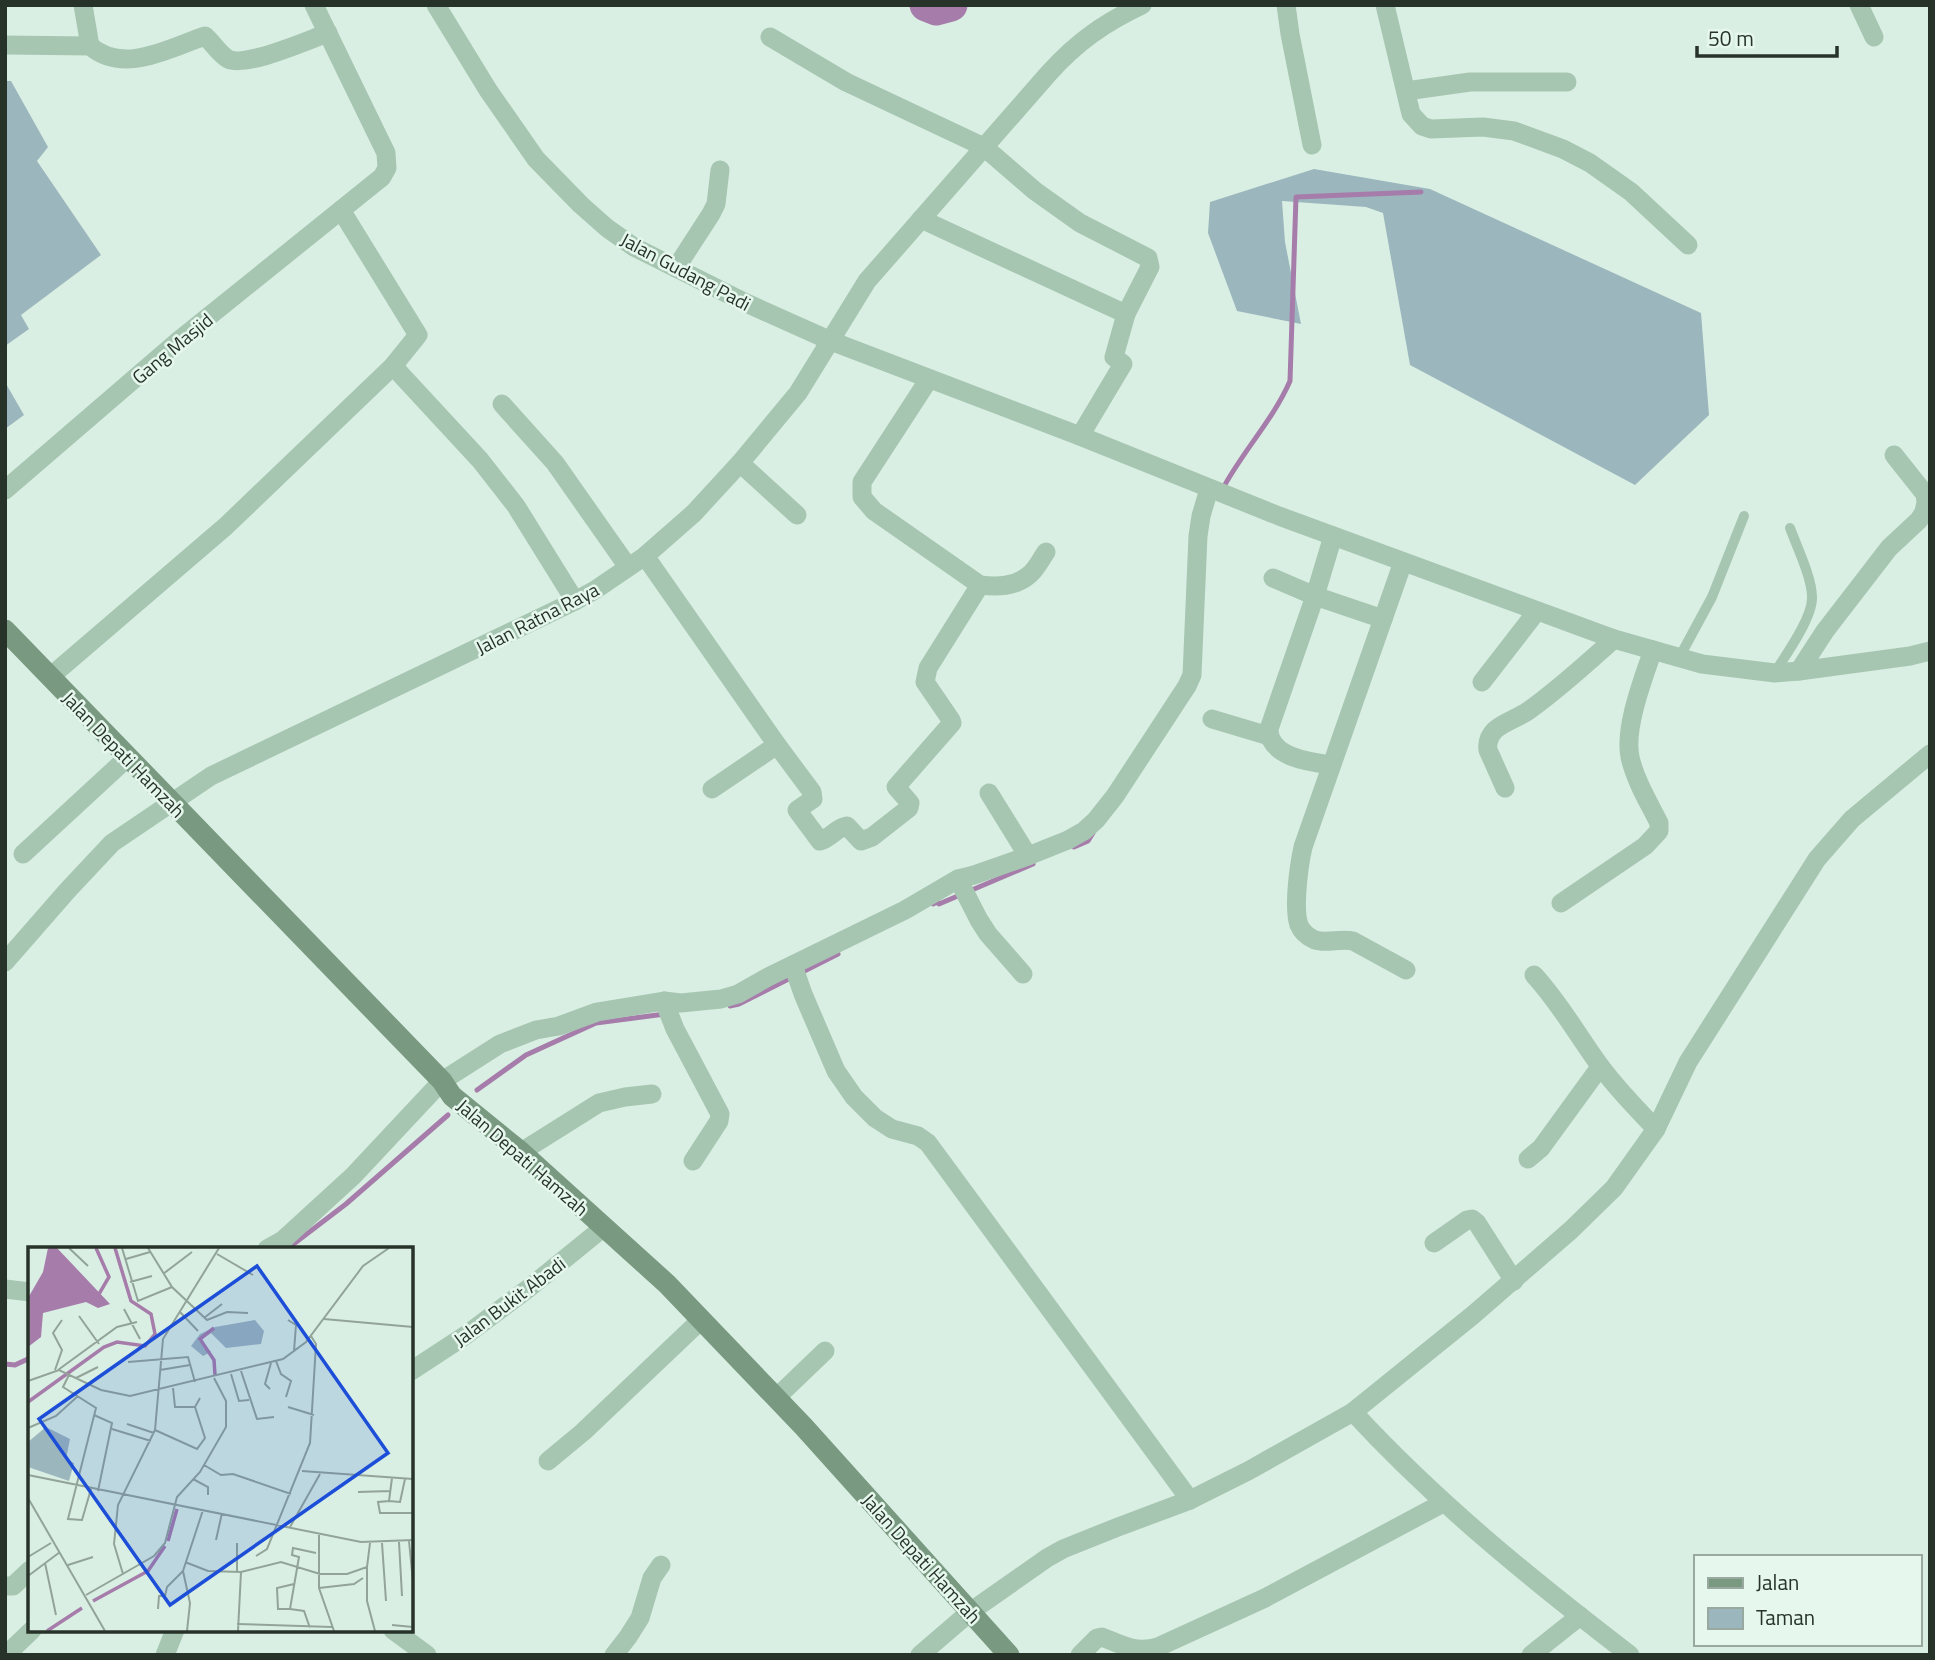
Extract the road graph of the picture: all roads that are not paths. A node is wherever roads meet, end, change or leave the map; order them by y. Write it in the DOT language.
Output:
graph roads {
  1 [pos="83,5"];
  2 [pos="314,5"];
  3 [pos="436,5"];
  4 [pos="1142,5"];
  5 [pos="1286,5"];
  6 [pos="1385,5"];
  7 [pos="1859,5"];
  8 [pos="328,33"];
  9 [pos="770,37"];
  10 [pos="1874,37"];
  11 [pos="5,45"];
  12 [pos="90,46"];
  13 [pos="1567,82"];
  14 [pos="1406,91"];
  15 [pos="1312,145"];
  16 [pos="984,147"];
  17 [pos="720,170"];
  18 [pos="341,210"];
  19 [pos="921,219"];
  20 [pos="1688,245"];
  21 [pos="677,268"];
  22 [pos="1126,314"];
  23 [pos="831,341"];
  24 [pos="393,366"];
  25 [pos="929,379"];
  26 [pos="502,404"];
  27 [pos="1080,436"];
  28 [pos="1894,455"];
  29 [pos="740,463"];
  30 [pos="5,490"];
  31 [pos="1221,494"];
  32 [pos="797,514"];
  33 [pos="1744,516"];
  34 [pos="1790,528"];
  35 [pos="1333,536"];
  36 [pos="1046,552"];
  37 [pos="645,556"];
  38 [pos="1403,562"];
  39 [pos="628,567"];
  40 [pos="1273,578"];
  41 [pos="980,585"];
  42 [pos="1315,597"];
  43 [pos="575,601"];
  44 [pos="1537,611"];
  45 [pos="1383,619"];
  46 [pos="1614,639"];
  47 [pos="9,641"];
  48 [pos="1653,650"];
  49 [pos="1930,650"];
  50 [pos="1679,658"];
  51 [pos="1799,671"];
  52 [pos="1775,673"];
  53 [pos="50,677"];
  54 [pos="1482,682"];
  55 [pos="1212,719"];
  56 [pos="1269,736"];
  57 [pos="777,745"];
  58 [pos="1930,754"];
  59 [pos="127,758"];
  60 [pos="1331,765"];
  61 [pos="1506,788"];
  62 [pos="712,789"];
  63 [pos="989,793"];
  64 [pos="171,803"];
  65 [pos="23,854"];
  66 [pos="1028,856"];
  67 [pos="961,885"];
  68 [pos="1560,902"];
  69 [pos="5,962"];
  70 [pos="794,969"];
  71 [pos="1406,970"];
  72 [pos="1023,974"];
  73 [pos="1534,975"];
  74 [pos="669,1014"];
  75 [pos="1601,1067"];
  76 [pos="442,1081"];
  77 [pos="652,1094"];
  78 [pos="1656,1129"];
  79 [pos="521,1152"];
  80 [pos="1528,1159"];
  81 [pos="693,1161"];
  82 [pos="604,1227"];
  83 [pos="1433,1243"];
  84 [pos="271,1247"];
  85 [pos="1514,1281"];
  86 [pos="5,1289"];
  87 [pos="28,1292"];
  88 [pos="701,1320"];
  89 [pos="825,1351"];
  90 [pos="413,1370"];
  91 [pos="776,1398"];
  92 [pos="1353,1412"];
  93 [pos="548,1461"];
  94 [pos="1190,1500"];
  95 [pos="1443,1503"];
  96 [pos="661,1565"];
  97 [pos="28,1572"];
  98 [pos="5,1586"];
  99 [pos="970,1612"];
  100 [pos="1580,1616"];
  101 [pos="30,1632"];
  102 [pos="174,1632"];
  103 [pos="396,1632"];
  104 [pos="7,1654"];
  105 [pos="165,1655"];
  106 [pos="427,1655"];
  107 [pos="614,1655"];
  108 [pos="920,1655"];
  109 [pos="1009,1655"];
  110 [pos="1080,1655"];
  111 [pos="1531,1655"];
  112 [pos="1630,1655"];
  1 -- 12 [label="street"];
  2 -- 8 [label="street, Gang Masjid"];
  3 -- 21 [label="street, Jalan Gudang Padi"];
  4 -- 16 [label="street, Jalan Ratna Raya"];
  5 -- 15 [label="street"];
  6 -- 14 [label="street"];
  7 -- 10 [label="street"];
  8 -- 12 [label="street"];
  8 -- 18 [label="street, Gang Masjid"];
  9 -- 16 [label="street"];
  11 -- 12 [label="street"];
  13 -- 14 [label="street"];
  14 -- 20 [label="street"];
  16 -- 19 [label="street, Jalan Ratna Raya"];
  16 -- 22 [label="street"];
  17 -- 21 [label="street"];
  18 -- 24 [label="street"];
  18 -- 30 [label="street, Gang Masjid"];
  19 -- 22 [label="street"];
  19 -- 23 [label="street, Jalan Ratna Raya"];
  21 -- 23 [label="street, Jalan Gudang Padi"];
  22 -- 27 [label="street"];
  23 -- 25 [label="street, Jalan Gudang Padi"];
  23 -- 29 [label="street, Jalan Ratna Raya"];
  24 -- 43 [label="street"];
  24 -- 53 [label="street"];
  25 -- 27 [label="street, Jalan Gudang Padi"];
  25 -- 41 [label="street"];
  26 -- 39 [label="street"];
  27 -- 31 [label="street, Jalan Gudang Padi"];
  28 -- 51 [label="street"];
  29 -- 32 [label="street"];
  29 -- 37 [label="street, Jalan Ratna Raya"];
  31 -- 35 [label="street, Jalan Gudang Padi"];
  31 -- 66 [label="street"];
  33 -- 50 [label="lane"];
  34 -- 52 [label="lane"];
  35 -- 38 [label="street, Jalan Gudang Padi"];
  35 -- 42 [label="street"];
  36 -- 41 [label="street"];
  37 -- 39 [label="street, Jalan Ratna Raya"];
  37 -- 57 [label="street"];
  38 -- 44 [label="street, Jalan Gudang Padi"];
  38 -- 45 [label="street"];
  39 -- 43 [label="street, Jalan Ratna Raya"];
  40 -- 42 [label="street"];
  41 -- 57 [label="street"];
  42 -- 45 [label="street"];
  42 -- 56 [label="street"];
  43 -- 64 [label="street, Jalan Ratna Raya"];
  44 -- 46 [label="street, Jalan Gudang Padi"];
  44 -- 54 [label="street"];
  45 -- 60 [label="street"];
  46 -- 48 [label="street, Jalan Gudang Padi"];
  46 -- 61 [label="street"];
  47 -- 53 [label="main road, Jalan Depati Hamzah"];
  48 -- 50 [label="street, Jalan Gudang Padi"];
  48 -- 68 [label="street"];
  49 -- 51 [label="street, Jalan Gudang Padi"];
  50 -- 52 [label="street, Jalan Gudang Padi"];
  51 -- 52 [label="street, Jalan Gudang Padi"];
  53 -- 59 [label="main road, Jalan Depati Hamzah"];
  55 -- 56 [label="street"];
  56 -- 60 [label="street"];
  57 -- 62 [label="street"];
  58 -- 78 [label="street"];
  59 -- 64 [label="main road, Jalan Depati Hamzah"];
  59 -- 65 [label="street"];
  60 -- 71 [label="street"];
  63 -- 66 [label="street"];
  64 -- 69 [label="street, Jalan Ratna Raya"];
  64 -- 76 [label="main road, Jalan Depati Hamzah"];
  66 -- 67 [label="street"];
  67 -- 70 [label="street"];
  67 -- 72 [label="street"];
  70 -- 74 [label="street"];
  70 -- 94 [label="street"];
  73 -- 75 [label="street"];
  74 -- 76 [label="street"];
  74 -- 81 [label="street"];
  75 -- 78 [label="street"];
  75 -- 80 [label="street"];
  76 -- 79 [label="main road, Jalan Depati Hamzah"];
  76 -- 84 [label="street"];
  77 -- 79 [label="street"];
  78 -- 85 [label="street"];
  79 -- 82 [label="main road, Jalan Depati Hamzah"];
  82 -- 88 [label="main road, Jalan Depati Hamzah"];
  82 -- 90 [label="street, Jalan Bukit Abadi"];
  83 -- 85 [label="street"];
  85 -- 92 [label="street"];
  86 -- 87 [label="street"];
  88 -- 91 [label="main road, Jalan Depati Hamzah"];
  88 -- 93 [label="street"];
  89 -- 91 [label="street"];
  91 -- 99 [label="main road, Jalan Depati Hamzah"];
  92 -- 94 [label="street"];
  92 -- 95 [label="street"];
  94 -- 99 [label="street"];
  95 -- 100 [label="street"];
  95 -- 110 [label="street"];
  96 -- 107 [label="street"];
  97 -- 98 [label="street"];
  99 -- 108 [label="street"];
  99 -- 109 [label="main road, Jalan Depati Hamzah"];
  100 -- 111 [label="street"];
  100 -- 112 [label="street"];
  101 -- 104 [label="street"];
  102 -- 105 [label="street"];
  103 -- 106 [label="street"];
}
